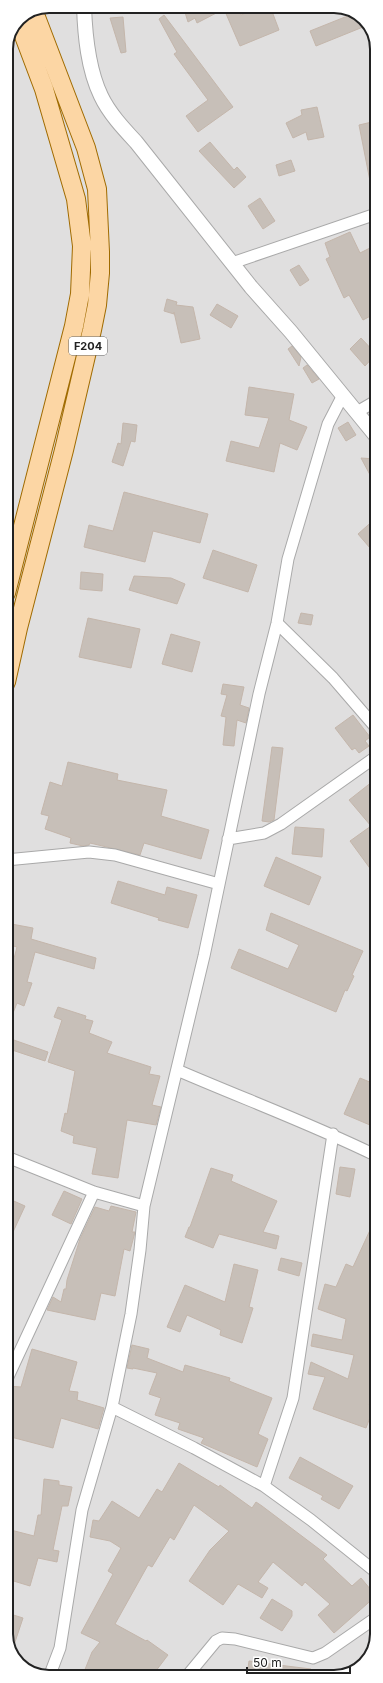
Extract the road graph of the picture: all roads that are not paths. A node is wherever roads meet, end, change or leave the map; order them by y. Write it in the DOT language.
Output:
graph roads {
  1 [pos="84,13"];
  2 [pos="35,16"];
  3 [pos="21,27"];
  4 [pos="370,216"];
  5 [pos="232,263"];
  6 [pos="343,395"];
  7 [pos="370,404"];
  8 [pos="357,412"];
  9 [pos="370,428"];
  10 [pos="13,564"];
  11 [pos="277,623"];
  12 [pos="13,650"];
  13 [pos="370,721"];
  14 [pos="370,761"];
  15 [pos="228,839"];
  16 [pos="13,859"];
  17 [pos="219,884"];
  18 [pos="177,1070"];
  19 [pos="333,1134"];
  20 [pos="370,1152"];
  21 [pos="13,1160"];
  22 [pos="94,1192"];
  23 [pos="144,1206"];
  24 [pos="13,1366"];
  25 [pos="112,1406"];
  26 [pos="264,1486"];
  27 [pos="370,1567"];
  28 [pos="370,1622"];
  29 [pos="52,1670"];
  30 [pos="191,1670"];
  1 -- 5 [label="street"];
  2 -- 12 [label="main road, F204"];
  3 -- 10 [label="main road, F204"];
  4 -- 5 [label="street"];
  5 -- 6 [label="street"];
  6 -- 8 [label="street"];
  6 -- 11 [label="street"];
  7 -- 8 [label="street"];
  8 -- 9 [label="street"];
  11 -- 13 [label="street"];
  11 -- 15 [label="street"];
  14 -- 15 [label="street"];
  15 -- 17 [label="street"];
  16 -- 17 [label="street"];
  17 -- 18 [label="street"];
  18 -- 19 [label="street"];
  18 -- 23 [label="street"];
  19 -- 20 [label="street"];
  19 -- 26 [label="street"];
  21 -- 22 [label="street"];
  22 -- 23 [label="street"];
  22 -- 24 [label="street"];
  23 -- 25 [label="street"];
  25 -- 26 [label="street"];
  25 -- 29 [label="street"];
  26 -- 27 [label="street"];
  28 -- 30 [label="street"];
}
